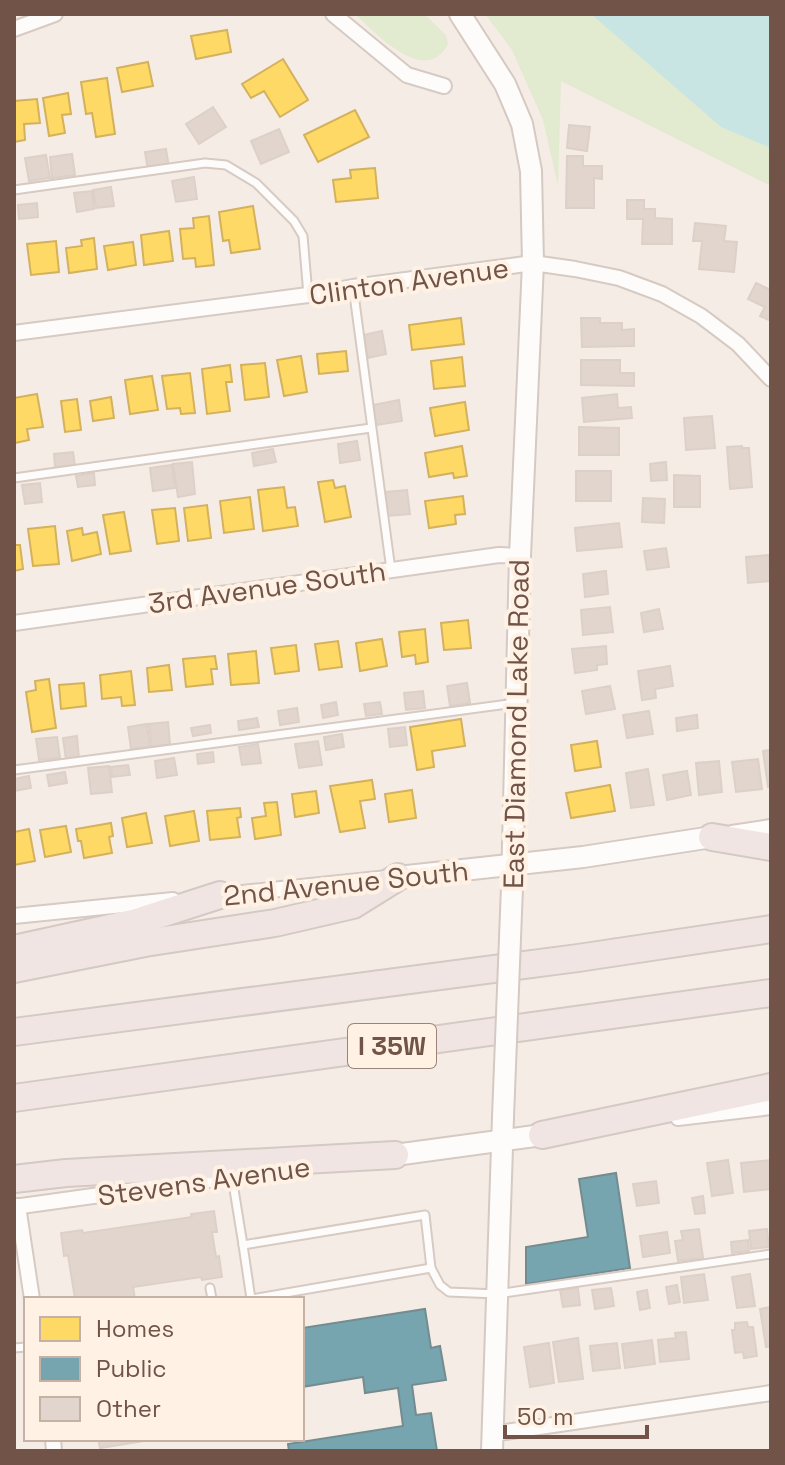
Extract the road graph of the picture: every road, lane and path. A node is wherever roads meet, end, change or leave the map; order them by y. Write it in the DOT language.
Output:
graph roads {
  1 [pos="55,14"];
  2 [pos="333,14"];
  3 [pos="460,14"];
  4 [pos="14,29"];
  5 [pos="444,86"];
  6 [pos="14,190"];
  7 [pos="533,263"];
  8 [pos="353,287"];
  9 [pos="308,295"];
  10 [pos="14,333"];
  11 [pos="771,379"];
  12 [pos="371,428"];
  13 [pos="14,478"];
  14 [pos="520,556"];
  15 [pos="391,570"];
  16 [pos="14,623"];
  17 [pos="518,703"];
  18 [pos="14,770"];
  19 [pos="771,827"];
  20 [pos="712,837"];
  21 [pos="771,847"];
  22 [pos="512,865"];
  23 [pos="398,877"];
  24 [pos="220,895"];
  25 [pos="14,916"];
  26 [pos="771,929"];
  27 [pos="14,949"];
  28 [pos="14,969"];
  29 [pos="771,993"];
  30 [pos="14,1032"];
  31 [pos="771,1087"];
  32 [pos="14,1098"];
  33 [pos="771,1107"];
  34 [pos="542,1135"];
  35 [pos="502,1141"];
  36 [pos="395,1155"];
  37 [pos="232,1177"];
  38 [pos="14,1179"];
  39 [pos="16,1207"];
  40 [pos="243,1245"];
  41 [pos="771,1254"];
  42 [pos="431,1268"];
  43 [pos="210,1288"];
  44 [pos="497,1294"];
  45 [pos="32,1297"];
  46 [pos="212,1297"];
  47 [pos="251,1297"];
  48 [pos="263,1297"];
  49 [pos="771,1393"];
  50 [pos="492,1443"];
  1 -- 4 [label="street"];
  2 -- 5 [label="street"];
  3 -- 7 [label="street, East Diamond Lake Road"];
  6 -- 9 [label="lane"];
  7 -- 8 [label="street, Clinton Avenue"];
  7 -- 11 [label="street, Clinton Avenue"];
  7 -- 14 [label="street, East Diamond Lake Road"];
  8 -- 9 [label="street, Clinton Avenue"];
  8 -- 12 [label="lane"];
  9 -- 10 [label="street, Clinton Avenue"];
  12 -- 13 [label="lane"];
  12 -- 15 [label="lane"];
  14 -- 15 [label="street, 3rd Avenue South"];
  14 -- 17 [label="street, East Diamond Lake Road"];
  15 -- 16 [label="street, 3rd Avenue South"];
  17 -- 18 [label="lane"];
  17 -- 22 [label="street, East Diamond Lake Road"];
  19 -- 20 [label="street, 2nd Avenue South"];
  20 -- 21 [label="highway"];
  20 -- 22 [label="street, 2nd Avenue South"];
  22 -- 23 [label="street, 2nd Avenue South"];
  22 -- 35 [label="street, East Diamond Lake Road, bridge"];
  23 -- 24 [label="street, 2nd Avenue South"];
  23 -- 28 [label="highway"];
  24 -- 25 [label="street, 2nd Avenue South"];
  24 -- 27 [label="highway"];
  26 -- 30 [label="highway, I 35W"];
  29 -- 32 [label="highway, I 35W"];
  31 -- 34 [label="highway"];
  33 -- 34 [label="street"];
  34 -- 35 [label="street"];
  35 -- 36 [label="street"];
  35 -- 44 [label="street, East Diamond Lake Road"];
  36 -- 37 [label="street, Stevens Avenue"];
  36 -- 38 [label="highway"];
  37 -- 39 [label="street, Stevens Avenue"];
  37 -- 40 [label="lane"];
  39 -- 45 [label="street"];
  40 -- 42 [label="lane"];
  40 -- 47 [label="lane"];
  41 -- 44 [label="lane"];
  42 -- 44 [label="lane"];
  42 -- 48 [label="lane"];
  43 -- 46 [label="lane"];
  44 -- 50 [label="street, East Diamond Lake Road"];
  49 -- 50 [label="street"];
}
